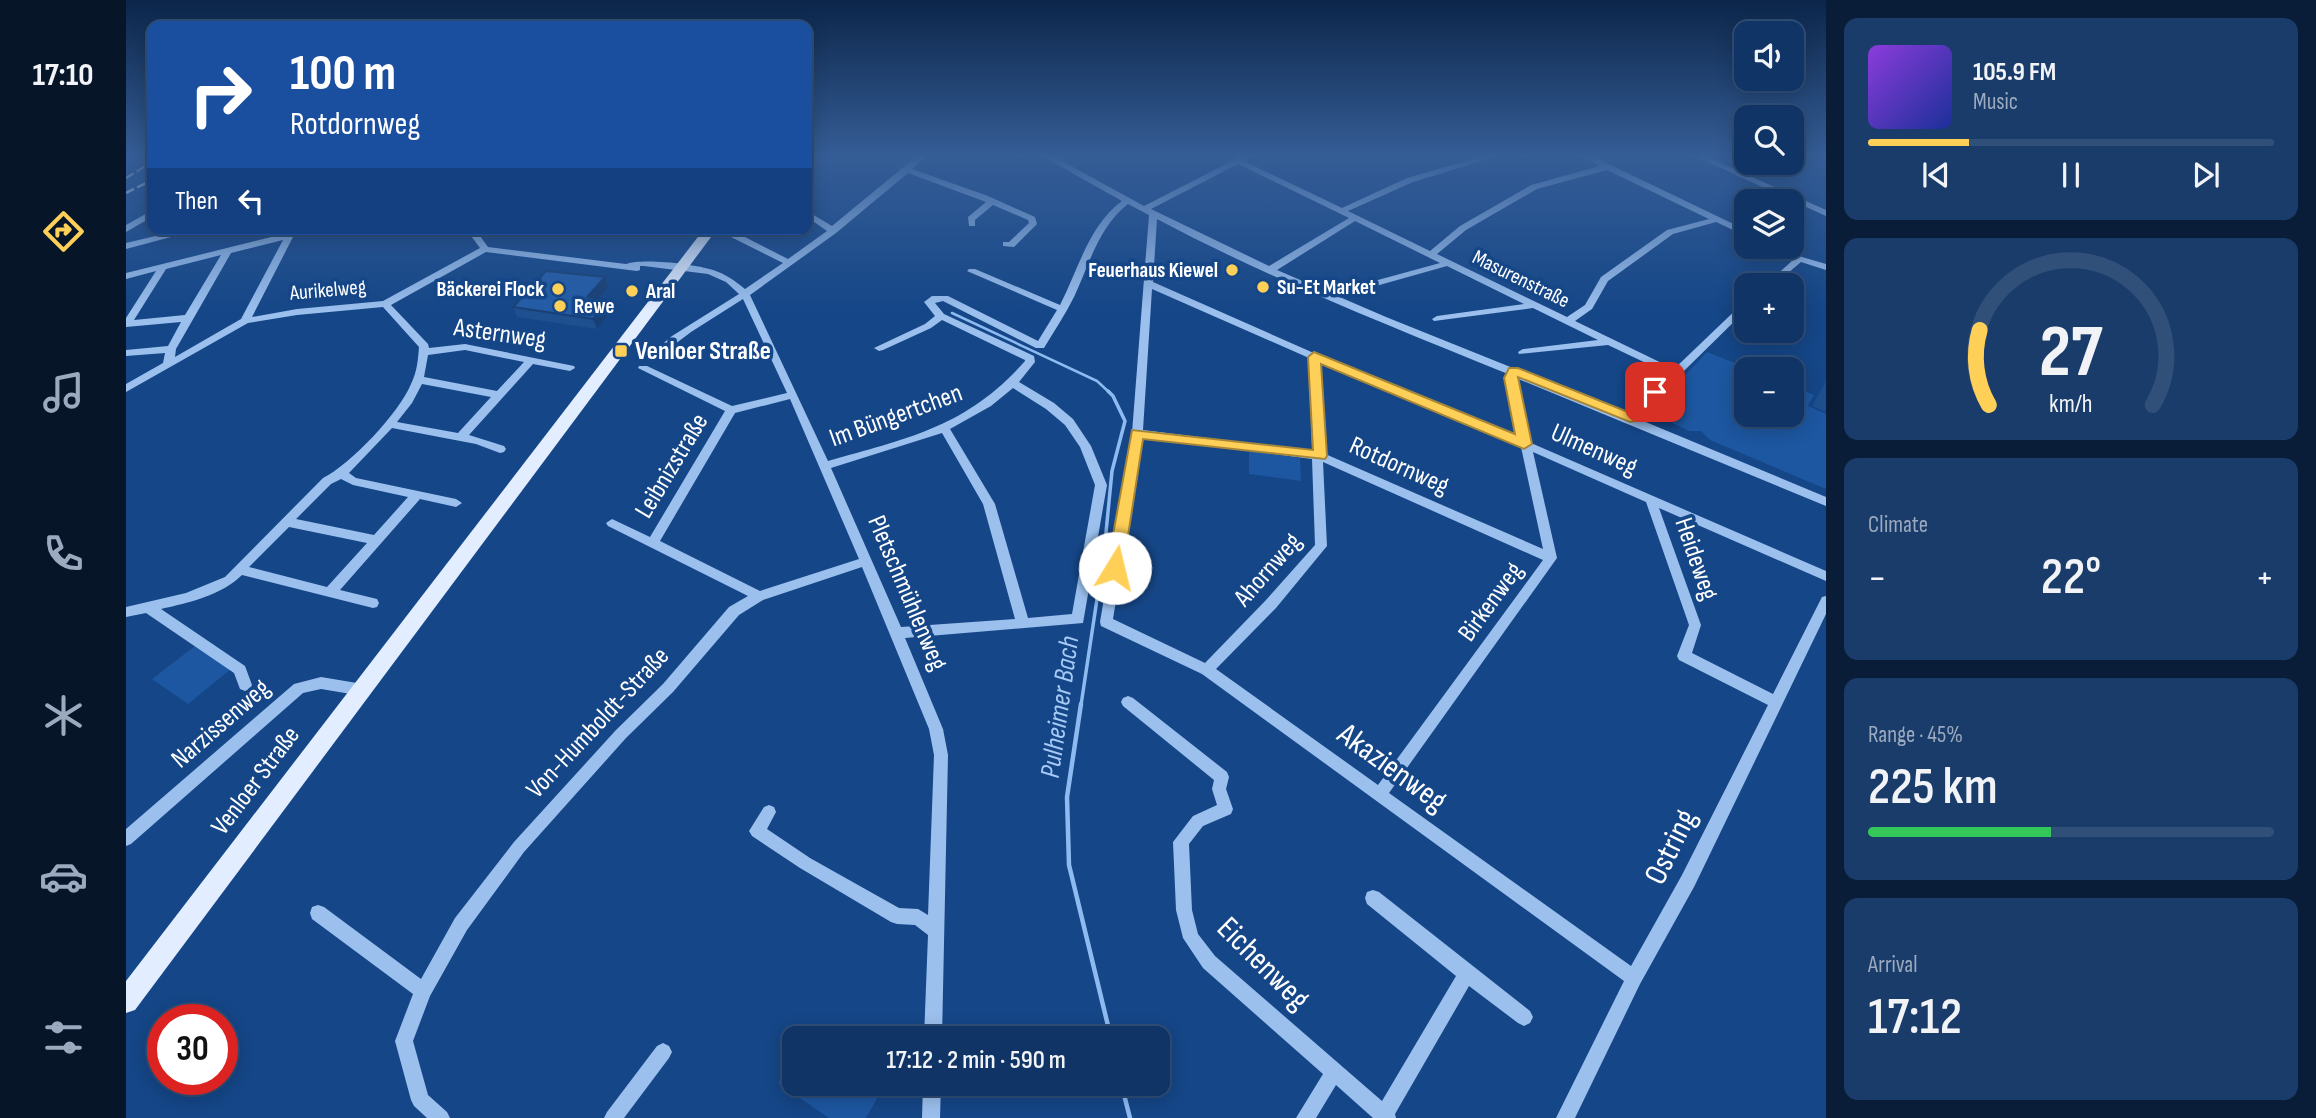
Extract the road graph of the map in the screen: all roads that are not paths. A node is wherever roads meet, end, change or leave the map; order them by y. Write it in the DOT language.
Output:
graph roads {
  1 [pos="862,207"];
  2 [pos="985,207"];
  3 [pos="1006,207"];
  4 [pos="1115,207"];
  5 [pos="1142,207"];
  6 [pos="1155,207"];
  7 [pos="1334,207"];
  8 [pos="1350,207"];
  9 [pos="1499,207"];
  10 [pos="1693,207"];
  11 [pos="1149,211"];
  12 [pos="1342,211"];
  13 [pos="812,216"];
  14 [pos="147,217"];
  15 [pos="1355,218"];
  16 [pos="1718,219"];
  17 [pos="972,224"];
  18 [pos="1734,227"];
  19 [pos="126,229"];
  20 [pos="833,231"];
  21 [pos="172,235"];
  22 [pos="293,235"];
  23 [pos="475,235"];
  24 [pos="707,235"];
  25 [pos="734,235"];
  26 [pos="289,236"];
  27 [pos="1006,244"];
  28 [pos="126,246"];
  29 [pos="485,248"];
  30 [pos="227,252"];
  31 [pos="1430,255"];
  32 [pos="1799,259"];
  33 [pos="788,262"];
  34 [pos="1448,263"];
  35 [pos="630,265"];
  36 [pos="163,267"];
  37 [pos="1826,267"];
  38 [pos="1270,270"];
  39 [pos="681,271"];
  40 [pos="972,271"];
  41 [pos="1783,273"];
  42 [pos="126,276"];
  43 [pos="1149,284"];
  44 [pos="1348,291"];
  45 [pos="744,294"];
  46 [pos="385,304"];
  47 [pos="1535,305"];
  48 [pos="1062,309"];
  49 [pos="942,316"];
  50 [pos="1734,316"];
  51 [pos="188,318"];
  52 [pos="1437,319"];
  53 [pos="245,321"];
  54 [pos="1569,321"];
  55 [pos="126,324"];
  56 [pos="1609,342"];
  57 [pos="878,348"];
  58 [pos="171,349"];
  59 [pos="424,352"];
  60 [pos="1523,352"];
  61 [pos="126,353"];
  62 [pos="654,355"];
  63 [pos="1314,357"];
  64 [pos="532,359"];
  65 [pos="168,365"];
  66 [pos="570,368"];
  67 [pos="643,368"];
  68 [pos="1514,371"];
  69 [pos="1674,373"];
  70 [pos="420,380"];
  71 [pos="142,381"];
  72 [pos="126,383"];
  73 [pos="1013,383"];
  74 [pos="126,390"];
  75 [pos="499,395"];
  76 [pos="793,395"];
  77 [pos="732,410"];
  78 [pos="1630,418"];
  79 [pos="388,424"];
  80 [pos="945,429"];
  81 [pos="1137,433"];
  82 [pos="461,437"];
  83 [pos="1524,444"];
  84 [pos="500,449"];
  85 [pos="1320,456"];
  86 [pos="824,466"];
  87 [pos="341,474"];
  88 [pos="416,495"];
  89 [pos="1651,501"];
  90 [pos="1826,502"];
  91 [pos="456,503"];
  92 [pos="287,522"];
  93 [pos="612,523"];
  94 [pos="376,540"];
  95 [pos="652,544"];
  96 [pos="1551,558"];
  97 [pos="866,561"];
  98 [pos="241,570"];
  99 [pos="1826,576"];
  100 [pos="330,592"];
  101 [pos="759,596"];
  102 [pos="1826,601"];
  103 [pos="373,603"];
  104 [pos="148,607"];
  105 [pos="126,612"];
  106 [pos="1023,623"];
  107 [pos="897,633"];
  108 [pos="1207,670"];
  109 [pos="245,685"];
  110 [pos="363,690"];
  111 [pos="1774,701"];
  112 [pos="1128,702"];
  113 [pos="1380,794"];
  114 [pos="769,812"];
  115 [pos="126,839"];
  116 [pos="1373,898"];
  117 [pos="318,913"];
  118 [pos="936,931"];
  119 [pos="1467,974"];
  120 [pos="145,975"];
  121 [pos="1634,978"];
  122 [pos="423,990"];
  123 [pos="126,991"];
  124 [pos="126,1001"];
  125 [pos="1524,1017"];
  126 [pos="933,1026"];
  127 [pos="663,1052"];
  128 [pos="1334,1073"];
  129 [pos="932,1096"];
  130 [pos="1385,1116"];
  131 [pos="440,1118"];
  132 [pos="613,1118"];
  133 [pos="931,1118"];
  134 [pos="1306,1118"];
  135 [pos="1564,1118"];
  1 -- 20 [label="street"];
  2 -- 17 [label="street"];
  3 -- 27 [label="street"];
  4 -- 48 [label="street"];
  5 -- 11 [label="street"];
  6 -- 11 [label="street"];
  7 -- 12 [label="street, Masurenstraße"];
  8 -- 12 [label="street"];
  9 -- 31 [label="street"];
  10 -- 16 [label="street"];
  11 -- 38 [label="street"];
  11 -- 43 [label="street"];
  12 -- 15 [label="street, Masurenstraße"];
  13 -- 20 [label="street"];
  14 -- 19 [label="street"];
  15 -- 31 [label="street, Masurenstraße"];
  15 -- 38 [label="street"];
  16 -- 18 [label="street"];
  16 -- 54 [label="street"];
  20 -- 33 [label="street"];
  21 -- 28 [label="street"];
  22 -- 26 [label="street"];
  23 -- 29 [label="street"];
  24 -- 39 [label="main road, Venloer Straße"];
  25 -- 33 [label="street"];
  26 -- 30 [label="street"];
  26 -- 53 [label="street, Aurikelweg"];
  29 -- 35 [label="street"];
  29 -- 46 [label="street, Aurikelweg"];
  30 -- 36 [label="street"];
  30 -- 51 [label="street"];
  31 -- 34 [label="street, Masurenstraße"];
  32 -- 37 [label="street"];
  32 -- 41 [label="street"];
  33 -- 45 [label="street"];
  34 -- 44 [label="street"];
  34 -- 47 [label="street, Masurenstraße"];
  35 -- 39 [label="street"];
  36 -- 42 [label="street"];
  36 -- 55 [label="street"];
  38 -- 68 [label="street"];
  39 -- 45 [label="street"];
  39 -- 110 [label="main road, Venloer Straße"];
  40 -- 48 [label="street"];
  43 -- 63 [label="street, Ulmenweg"];
  43 -- 81 [label="street"];
  45 -- 62 [label="street"];
  45 -- 76 [label="street, Pletschmühlenweg"];
  46 -- 53 [label="street, Aurikelweg"];
  46 -- 59 [label="street, Asternweg"];
  47 -- 52 [label="street"];
  47 -- 54 [label="street, Masurenstraße"];
  48 -- 49 [label="street"];
  49 -- 57 [label="street"];
  49 -- 73 [label="street, Im Büngertchen"];
  50 -- 69 [label="street"];
  51 -- 55 [label="street"];
  51 -- 58 [label="street"];
  53 -- 65 [label="street, Aurikelweg"];
  54 -- 56 [label="street, Masurenstraße"];
  56 -- 60 [label="street"];
  56 -- 69 [label="street, Masurenstraße"];
  58 -- 61 [label="street"];
  58 -- 65 [label="street"];
  59 -- 64 [label="street, Asternweg"];
  59 -- 70 [label="street, Asternweg"];
  63 -- 83 [label="street, Ulmenweg"];
  63 -- 85 [label="street, Ahornweg"];
  64 -- 66 [label="street, Asternweg"];
  64 -- 75 [label="street"];
  65 -- 71 [label="street, Aurikelweg"];
  67 -- 77 [label="street"];
  68 -- 78 [label="street"];
  68 -- 83 [label="street, Birkenweg"];
  69 -- 78 [label="street"];
  70 -- 75 [label="street"];
  70 -- 79 [label="street, Asternweg"];
  71 -- 72 [label="street, Aurikelweg"];
  71 -- 74 [label="street, Aurikelweg"];
  73 -- 80 [label="street, Im Büngertchen"];
  73 -- 106 [label="street"];
  75 -- 82 [label="street"];
  76 -- 77 [label="street"];
  76 -- 86 [label="street, Pletschmühlenweg"];
  77 -- 95 [label="street, Leibnizstraße"];
  78 -- 90 [label="street"];
  79 -- 82 [label="street"];
  79 -- 87 [label="street, Asternweg"];
  80 -- 86 [label="street, Im Büngertchen"];
  80 -- 106 [label="street"];
  81 -- 85 [label="street, Rotdornweg"];
  81 -- 108 [label="street, Akazienweg"];
  82 -- 84 [label="street"];
  83 -- 89 [label="street, Ulmenweg"];
  83 -- 96 [label="street, Birkenweg"];
  85 -- 96 [label="street, Rotdornweg"];
  85 -- 108 [label="street, Ahornweg"];
  86 -- 97 [label="street, Pletschmühlenweg"];
  87 -- 88 [label="street"];
  87 -- 92 [label="street, Asternweg"];
  88 -- 91 [label="street"];
  88 -- 94 [label="street"];
  89 -- 99 [label="street, Ulmenweg"];
  89 -- 111 [label="street, Heideweg"];
  92 -- 94 [label="street"];
  92 -- 98 [label="street, Asternweg"];
  93 -- 95 [label="street, Leibnizstraße"];
  94 -- 100 [label="street"];
  95 -- 101 [label="street, Leibnizstraße"];
  96 -- 113 [label="street, Birkenweg"];
  97 -- 101 [label="street, Von-Humboldt-Straße"];
  97 -- 107 [label="street, Pletschmühlenweg"];
  98 -- 100 [label="street"];
  98 -- 104 [label="street, Asternweg"];
  100 -- 103 [label="street"];
  101 -- 122 [label="street, Von-Humboldt-Straße"];
  102 -- 111 [label="street, Ostring"];
  104 -- 105 [label="street, Asternweg"];
  104 -- 109 [label="street"];
  106 -- 107 [label="street"];
  107 -- 118 [label="street, Pletschmühlenweg"];
  108 -- 113 [label="street, Akazienweg"];
  110 -- 115 [label="street, Narzissenweg"];
  110 -- 120 [label="main road, Venloer Straße"];
  111 -- 121 [label="street, Ostring"];
  112 -- 128 [label="street, Eichenweg"];
  113 -- 121 [label="street, Akazienweg"];
  114 -- 118 [label="street"];
  116 -- 119 [label="street"];
  117 -- 122 [label="street"];
  118 -- 126 [label="street, Pletschmühlenweg"];
  119 -- 125 [label="street"];
  119 -- 130 [label="street, Eichenweg"];
  120 -- 123 [label="main road"];
  120 -- 124 [label="main road, Venloer Straße"];
  121 -- 135 [label="street, Ostring"];
  122 -- 131 [label="street, Von-Humboldt-Straße"];
  127 -- 132 [label="street"];
  128 -- 130 [label="street, Eichenweg"];
  128 -- 134 [label="street"];
  129 -- 133 [label="street"];
}
